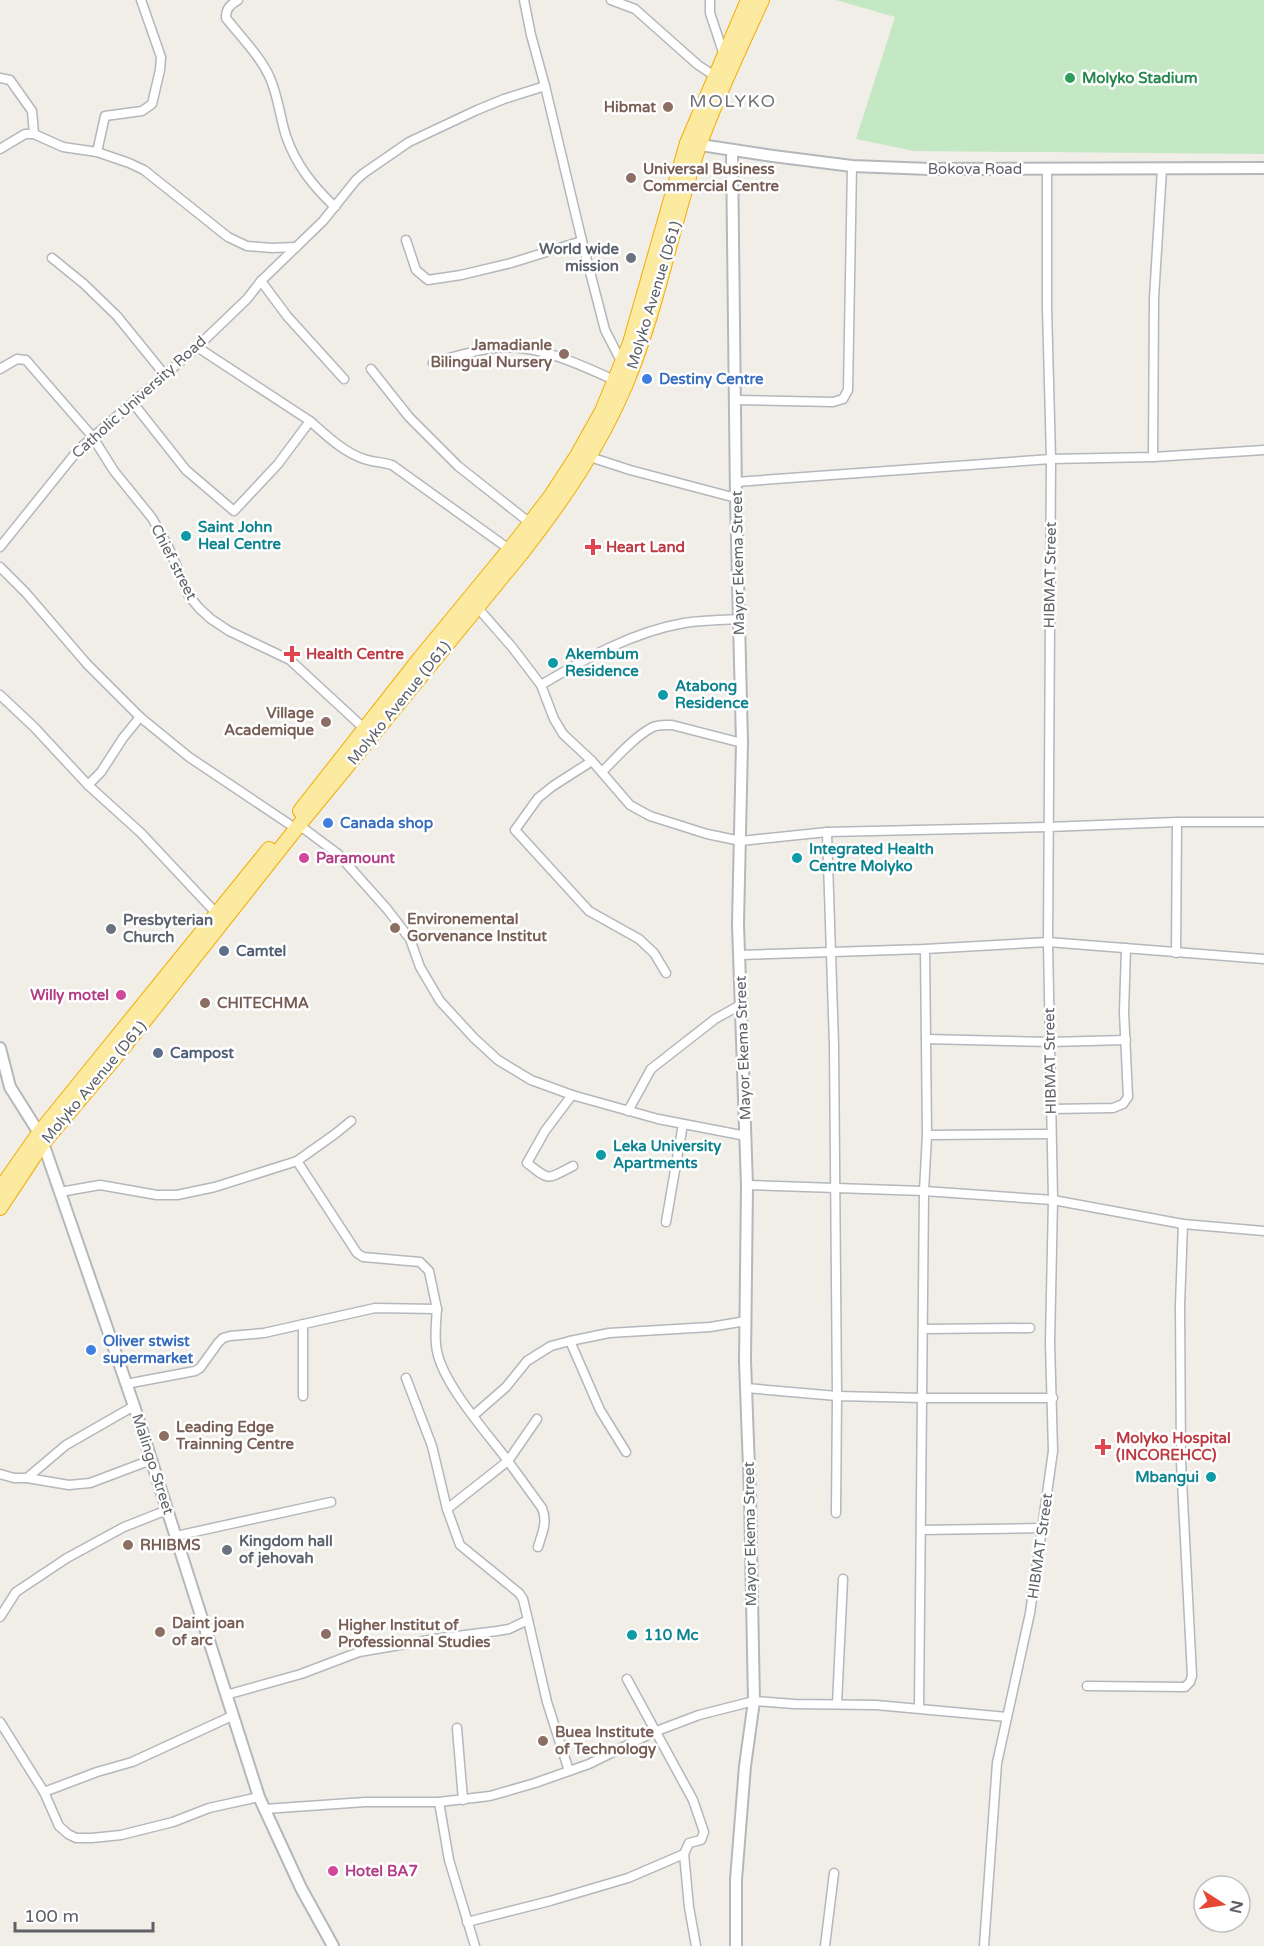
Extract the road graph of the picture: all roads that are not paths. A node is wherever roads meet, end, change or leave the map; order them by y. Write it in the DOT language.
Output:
graph roads {
  1 [pos="141,0"];
  2 [pos="238,0"];
  3 [pos="524,0"];
  4 [pos="611,0"];
  5 [pos="710,0"];
  6 [pos="748,0"];
  7 [pos="762,0"];
  8 [pos="724,56"];
  9 [pos="716,76"];
  10 [pos="0,78"];
  11 [pos="546,86"];
  12 [pos="34,134"];
  13 [pos="694,144"];
  14 [pos="0,149"];
  15 [pos="732,150"];
  16 [pos="97,152"];
  17 [pos="852,166"];
  18 [pos="1264,168"];
  19 [pos="1162,169"];
  20 [pos="1047,170"];
  21 [pos="335,207"];
  22 [pos="406,240"];
  23 [pos="582,241"];
  24 [pos="296,247"];
  25 [pos="52,258"];
  26 [pos="261,281"];
  27 [pos="197,347"];
  28 [pos="433,363"];
  29 [pos="622,363"];
  30 [pos="0,369"];
  31 [pos="371,369"];
  32 [pos="164,374"];
  33 [pos="344,379"];
  34 [pos="614,380"];
  35 [pos="736,400"];
  36 [pos="133,403"];
  37 [pos="310,421"];
  38 [pos="92,436"];
  39 [pos="1264,450"];
  40 [pos="1154,457"];
  41 [pos="590,458"];
  42 [pos="1052,459"];
  43 [pos="736,482"];
  44 [pos="736,498"];
  45 [pos="530,523"];
  46 [pos="0,547"];
  47 [pos="509,549"];
  48 [pos="0,567"];
  49 [pos="477,607"];
  50 [pos="739,619"];
  51 [pos="541,685"];
  52 [pos="0,695"];
  53 [pos="140,717"];
  54 [pos="368,732"];
  55 [pos="742,743"];
  56 [pos="592,761"];
  57 [pos="602,772"];
  58 [pos="88,785"];
  59 [pos="1177,822"];
  60 [pos="1264,822"];
  61 [pos="294,825"];
  62 [pos="1048,827"];
  63 [pos="1264,830"];
  64 [pos="827,832"];
  65 [pos="741,841"];
  66 [pos="216,913"];
  67 [pos="1048,942"];
  68 [pos="1126,948"];
  69 [pos="926,949"];
  70 [pos="831,953"];
  71 [pos="1176,953"];
  72 [pos="739,955"];
  73 [pos="1264,959"];
  74 [pos="666,973"];
  75 [pos="742,1004"];
  76 [pos="926,1040"];
  77 [pos="1125,1040"];
  78 [pos="1050,1042"];
  79 [pos="0,1048"];
  80 [pos="572,1095"];
  81 [pos="1051,1109"];
  82 [pos="628,1111"];
  83 [pos="351,1121"];
  84 [pos="683,1124"];
  85 [pos="1051,1134"];
  86 [pos="927,1135"];
  87 [pos="746,1136"];
  88 [pos="41,1138"];
  89 [pos="297,1161"];
  90 [pos="573,1166"];
  91 [pos="747,1185"];
  92 [pos="0,1189"];
  93 [pos="836,1189"];
  94 [pos="924,1191"];
  95 [pos="60,1192"];
  96 [pos="1053,1200"];
  97 [pos="0,1208"];
  98 [pos="666,1222"];
  99 [pos="1183,1224"];
  100 [pos="1264,1231"];
  101 [pos="437,1309"];
  102 [pos="746,1321"];
  103 [pos="303,1324"];
  104 [pos="1030,1328"];
  105 [pos="924,1329"];
  106 [pos="570,1341"];
  107 [pos="406,1378"];
  108 [pos="126,1384"];
  109 [pos="746,1388"];
  110 [pos="303,1396"];
  111 [pos="837,1396"];
  112 [pos="924,1398"];
  113 [pos="1053,1398"];
  114 [pos="134,1406"];
  115 [pos="474,1415"];
  116 [pos="537,1419"];
  117 [pos="626,1452"];
  118 [pos="151,1460"];
  119 [pos="508,1461"];
  120 [pos="0,1474"];
  121 [pos="27,1478"];
  122 [pos="332,1502"];
  123 [pos="447,1509"];
  124 [pos="167,1510"];
  125 [pos="836,1513"];
  126 [pos="1043,1528"];
  127 [pos="921,1530"];
  128 [pos="176,1536"];
  129 [pos="538,1548"];
  130 [pos="843,1579"];
  131 [pos="0,1598"];
  132 [pos="9,1603"];
  133 [pos="0,1617"];
  134 [pos="528,1620"];
  135 [pos="627,1679"];
  136 [pos="1087,1686"];
  137 [pos="226,1695"];
  138 [pos="754,1701"];
  139 [pos="837,1704"];
  140 [pos="919,1708"];
  141 [pos="232,1716"];
  142 [pos="1007,1717"];
  143 [pos="0,1722"];
  144 [pos="457,1728"];
  145 [pos="654,1732"];
  146 [pos="569,1771"];
  147 [pos="44,1792"];
  148 [pos="259,1797"];
  149 [pos="463,1800"];
  150 [pos="439,1802"];
  151 [pos="265,1809"];
  152 [pos="684,1854"];
  153 [pos="834,1874"];
  154 [pos="467,1922"];
  155 [pos="333,1946"];
  156 [pos="476,1946"];
  157 [pos="696,1946"];
  158 [pos="736,1946"];
  159 [pos="825,1946"];
  160 [pos="984,1946"];
  1 -- 16 [label="street"];
  2 -- 21 [label="street"];
  3 -- 11 [label="street"];
  4 -- 9 [label="street"];
  5 -- 8 [label="street"];
  6 -- 8 [label="highway"];
  7 -- 13 [label="highway"];
  8 -- 9 [label="highway"];
  9 -- 13 [label="highway"];
  10 -- 12 [label="street"];
  11 -- 21 [label="street, Catholic University Road"];
  11 -- 23 [label="street"];
  12 -- 14 [label="street"];
  12 -- 16 [label="street"];
  13 -- 15 [label="street, Bokova Road"];
  13 -- 29 [label="highway, Molyko Avenue (D61)"];
  13 -- 41 [label="highway, Molyko Avenue (D61)"];
  15 -- 17 [label="street, Bokova Road"];
  15 -- 35 [label="street, Mayor Ekema Street"];
  16 -- 24 [label="street"];
  17 -- 20 [label="street, Bokova Road"];
  17 -- 35 [label="street"];
  18 -- 19 [label="street, Bokova Road"];
  19 -- 20 [label="street, Bokova Road"];
  19 -- 40 [label="street"];
  20 -- 42 [label="street, HIBMAT Street"];
  21 -- 24 [label="street, Catholic University Road"];
  22 -- 23 [label="street"];
  23 -- 29 [label="street"];
  24 -- 26 [label="street, Catholic University Road"];
  25 -- 32 [label="street"];
  26 -- 27 [label="street, Catholic University Road"];
  26 -- 33 [label="street"];
  27 -- 32 [label="street, Catholic University Road"];
  27 -- 37 [label="street"];
  28 -- 34 [label="street"];
  29 -- 34 [label="highway, Molyko Avenue (D61)"];
  30 -- 38 [label="street, Chief street"];
  31 -- 45 [label="street"];
  32 -- 36 [label="street, Catholic University Road"];
  34 -- 45 [label="highway, Molyko Avenue (D61)"];
  35 -- 43 [label="street, Mayor Ekema Street"];
  36 -- 37 [label="street"];
  36 -- 38 [label="street, Catholic University Road"];
  37 -- 47 [label="street"];
  38 -- 46 [label="street, Catholic University Road"];
  38 -- 54 [label="street, Chief street"];
  39 -- 40 [label="street"];
  40 -- 42 [label="street"];
  41 -- 44 [label="street"];
  41 -- 49 [label="highway, Molyko Avenue (D61)"];
  42 -- 43 [label="street"];
  42 -- 62 [label="street, HIBMAT Street"];
  43 -- 44 [label="street, Mayor Ekema Street"];
  44 -- 50 [label="street, Mayor Ekema Street"];
  45 -- 47 [label="highway, Molyko Avenue (D61)"];
  47 -- 54 [label="highway, Molyko Avenue (D61)"];
  48 -- 53 [label="street"];
  49 -- 51 [label="street"];
  49 -- 54 [label="highway, Molyko Avenue (D61)"];
  50 -- 51 [label="street"];
  50 -- 55 [label="street, Mayor Ekema Street"];
  51 -- 56 [label="street"];
  52 -- 58 [label="street"];
  53 -- 58 [label="street"];
  53 -- 61 [label="street"];
  54 -- 61 [label="highway, Molyko Avenue (D61)"];
  55 -- 57 [label="street"];
  55 -- 65 [label="street, Mayor Ekema Street"];
  56 -- 57 [label="street"];
  56 -- 74 [label="street"];
  57 -- 65 [label="street"];
  58 -- 66 [label="street"];
  59 -- 60 [label="street"];
  59 -- 62 [label="street"];
  59 -- 71 [label="street"];
  60 -- 63 [label="street"];
  61 -- 66 [label="highway, Molyko Avenue (D61)"];
  61 -- 80 [label="street"];
  61 -- 88 [label="highway, Molyko Avenue (D61)"];
  62 -- 64 [label="street"];
  62 -- 67 [label="street, HIBMAT Street"];
  64 -- 65 [label="street"];
  64 -- 70 [label="street"];
  65 -- 72 [label="street, Mayor Ekema Street"];
  66 -- 88 [label="highway, Molyko Avenue (D61)"];
  67 -- 68 [label="street"];
  67 -- 69 [label="street"];
  67 -- 78 [label="street, HIBMAT Street"];
  68 -- 71 [label="street"];
  68 -- 77 [label="street"];
  69 -- 70 [label="street"];
  69 -- 76 [label="street"];
  70 -- 72 [label="street"];
  70 -- 93 [label="street"];
  71 -- 73 [label="street"];
  72 -- 75 [label="street, Mayor Ekema Street"];
  75 -- 82 [label="street"];
  75 -- 87 [label="street, Mayor Ekema Street"];
  76 -- 78 [label="street"];
  76 -- 86 [label="street"];
  77 -- 78 [label="street"];
  77 -- 81 [label="street"];
  78 -- 81 [label="street, HIBMAT Street"];
  79 -- 88 [label="street, Malingo Street"];
  80 -- 82 [label="street"];
  80 -- 90 [label="street"];
  81 -- 85 [label="street, HIBMAT Street"];
  82 -- 84 [label="street"];
  83 -- 89 [label="street"];
  84 -- 87 [label="street"];
  84 -- 98 [label="street"];
  85 -- 86 [label="street"];
  85 -- 96 [label="street, HIBMAT Street"];
  86 -- 94 [label="street"];
  87 -- 91 [label="street, Mayor Ekema Street"];
  88 -- 92 [label="highway, Molyko Avenue (D61)"];
  88 -- 95 [label="street, Malingo Street"];
  88 -- 97 [label="highway, Molyko Avenue (D61)"];
  89 -- 95 [label="street"];
  89 -- 101 [label="street"];
  91 -- 93 [label="street"];
  91 -- 102 [label="street, Mayor Ekema Street"];
  93 -- 94 [label="street"];
  93 -- 111 [label="street"];
  94 -- 96 [label="street"];
  94 -- 105 [label="street"];
  95 -- 108 [label="street, Malingo Street"];
  96 -- 99 [label="street"];
  96 -- 113 [label="street, HIBMAT Street"];
  99 -- 100 [label="street"];
  99 -- 136 [label="street"];
  101 -- 103 [label="street"];
  101 -- 115 [label="street"];
  102 -- 106 [label="street"];
  102 -- 109 [label="street, Mayor Ekema Street"];
  103 -- 108 [label="street"];
  103 -- 110 [label="street"];
  104 -- 105 [label="street"];
  105 -- 112 [label="street"];
  106 -- 115 [label="street"];
  106 -- 117 [label="street"];
  107 -- 123 [label="street"];
  108 -- 114 [label="street, Malingo Street"];
  109 -- 111 [label="street"];
  109 -- 138 [label="street, Mayor Ekema Street"];
  111 -- 112 [label="street"];
  111 -- 125 [label="street"];
  112 -- 113 [label="street"];
  112 -- 127 [label="street"];
  113 -- 126 [label="street, HIBMAT Street"];
  114 -- 118 [label="street, Malingo Street"];
  114 -- 121 [label="street"];
  115 -- 119 [label="street"];
  116 -- 119 [label="street"];
  118 -- 121 [label="street"];
  118 -- 124 [label="street, Malingo Street"];
  119 -- 123 [label="street"];
  119 -- 129 [label="street"];
  120 -- 121 [label="street"];
  122 -- 128 [label="street"];
  123 -- 134 [label="street"];
  124 -- 128 [label="street, Malingo Street"];
  124 -- 132 [label="street"];
  126 -- 127 [label="street"];
  126 -- 142 [label="street, HIBMAT Street"];
  127 -- 140 [label="street"];
  128 -- 137 [label="street, Malingo Street"];
  130 -- 139 [label="street"];
  131 -- 132 [label="street"];
  132 -- 133 [label="street"];
  134 -- 137 [label="street"];
  134 -- 146 [label="street"];
  135 -- 145 [label="street"];
  137 -- 141 [label="street, Malingo Street"];
  138 -- 139 [label="street"];
  138 -- 145 [label="street"];
  138 -- 158 [label="street, Mayor Ekema Street"];
  139 -- 140 [label="street"];
  140 -- 142 [label="street"];
  141 -- 147 [label="street"];
  141 -- 148 [label="street, Malingo Street"];
  142 -- 160 [label="street, HIBMAT Street"];
  143 -- 147 [label="street"];
  144 -- 149 [label="street"];
  145 -- 146 [label="street"];
  145 -- 152 [label="street"];
  146 -- 149 [label="street"];
  147 -- 148 [label="street"];
  148 -- 151 [label="street, Malingo Street"];
  149 -- 150 [label="street"];
  150 -- 151 [label="street"];
  150 -- 154 [label="street"];
  151 -- 155 [label="street, Malingo Street"];
  152 -- 154 [label="street"];
  152 -- 157 [label="street"];
  153 -- 159 [label="street"];
  154 -- 156 [label="street"];
}
